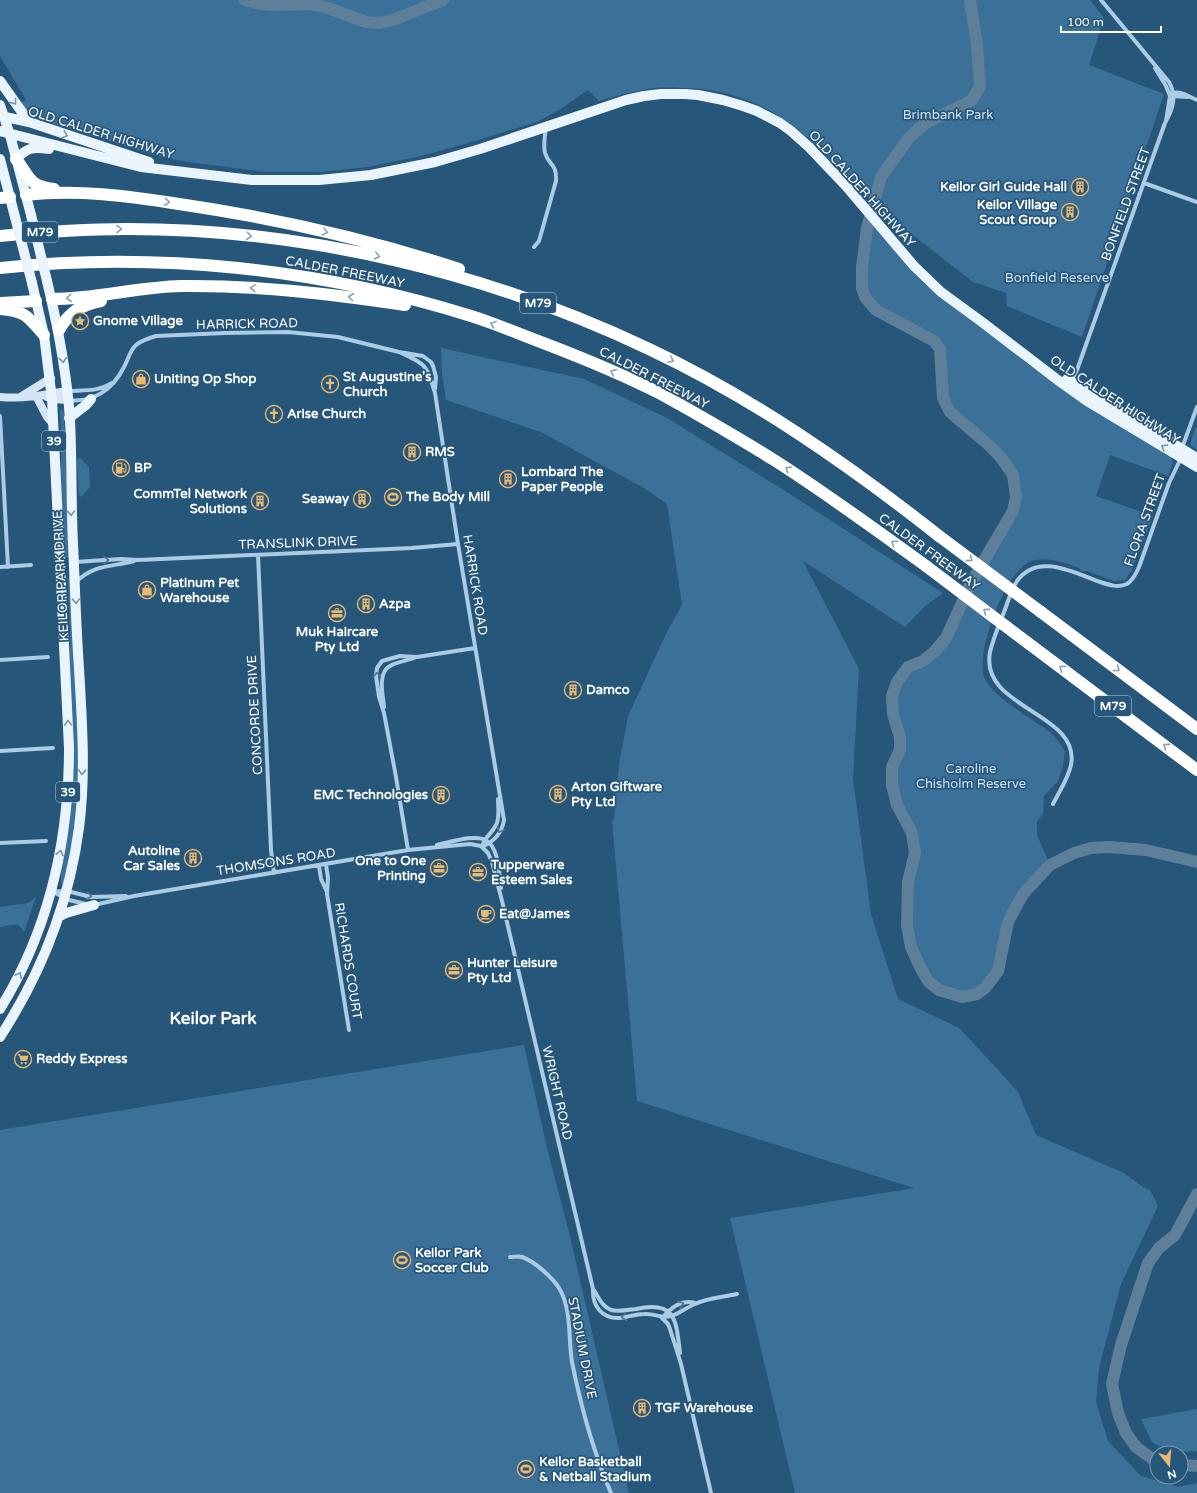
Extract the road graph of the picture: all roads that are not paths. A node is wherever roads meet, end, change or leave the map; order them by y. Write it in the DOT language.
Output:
graph roads {
  1 [pos="1101,0"];
  2 [pos="0,81"];
  3 [pos="1173,95"];
  4 [pos="1197,100"];
  5 [pos="0,105"];
  6 [pos="2,117"];
  7 [pos="29,122"];
  8 [pos="546,126"];
  9 [pos="5,133"];
  10 [pos="89,153"];
  11 [pos="0,159"];
  12 [pos="16,159"];
  13 [pos="195,174"];
  14 [pos="1144,183"];
  15 [pos="90,194"];
  16 [pos="26,195"];
  17 [pos="5,197"];
  18 [pos="1197,202"];
  19 [pos="0,236"];
  20 [pos="534,247"];
  21 [pos="0,268"];
  22 [pos="215,286"];
  23 [pos="52,299"];
  24 [pos="36,301"];
  25 [pos="0,303"];
  26 [pos="0,309"];
  27 [pos="473,316"];
  28 [pos="59,330"];
  29 [pos="44,336"];
  30 [pos="650,349"];
  31 [pos="399,352"];
  32 [pos="51,378"];
  33 [pos="115,380"];
  34 [pos="1069,384"];
  35 [pos="435,393"];
  36 [pos="67,395"];
  37 [pos="36,396"];
  38 [pos="50,396"];
  39 [pos="0,397"];
  40 [pos="20,398"];
  41 [pos="91,399"];
  42 [pos="1197,407"];
  43 [pos="0,416"];
  44 [pos="70,418"];
  45 [pos="52,424"];
  46 [pos="1182,453"];
  47 [pos="1197,458"];
  48 [pos="1197,467"];
  49 [pos="458,544"];
  50 [pos="258,555"];
  51 [pos="138,560"];
  52 [pos="60,562"];
  53 [pos="74,562"];
  54 [pos="31,565"];
  55 [pos="8,566"];
  56 [pos="0,567"];
  57 [pos="75,582"];
  58 [pos="475,648"];
  59 [pos="48,657"];
  60 [pos="417,657"];
  61 [pos="0,660"];
  62 [pos="384,713"];
  63 [pos="1197,728"];
  64 [pos="53,748"];
  65 [pos="0,751"];
  66 [pos="1197,770"];
  67 [pos="496,779"];
  68 [pos="1053,804"];
  69 [pos="46,841"];
  70 [pos="488,841"];
  71 [pos="0,843"];
  72 [pos="422,848"];
  73 [pos="482,848"];
  74 [pos="408,850"];
  75 [pos="326,865"];
  76 [pos="318,866"];
  77 [pos="274,873"];
  78 [pos="51,891"];
  79 [pos="328,894"];
  80 [pos="65,895"];
  81 [pos="134,896"];
  82 [pos="502,901"];
  83 [pos="94,905"];
  84 [pos="58,917"];
  85 [pos="0,1010"];
  86 [pos="349,1030"];
  87 [pos="0,1038"];
  88 [pos="510,1257"];
  89 [pos="593,1289"];
  90 [pos="737,1294"];
  91 [pos="696,1303"];
  92 [pos="668,1311"];
  93 [pos="672,1316"];
  94 [pos="662,1318"];
  95 [pos="681,1364"];
  96 [pos="611,1493"];
  97 [pos="711,1493"];
  1 -- 3 [label="street"];
  2 -- 7 [label="main road, one-way"];
  3 -- 4 [label="street"];
  3 -- 14 [label="street, BONFIELD STREET"];
  5 -- 6 [label="main road, KEILOR PARK DRIVE / 39"];
  6 -- 7 [label="main road, OLD CALDER HIGHWAY"];
  6 -- 9 [label="main road, KEILOR PARK DRIVE / 39"];
  7 -- 13 [label="main road, OLD CALDER HIGHWAY, one-way"];
  8 -- 13 [label="main road, OLD CALDER HIGHWAY"];
  8 -- 20 [label="street"];
  8 -- 34 [label="main road, OLD CALDER HIGHWAY"];
  9 -- 10 [label="main road, OLD CALDER HIGHWAY"];
  9 -- 12 [label="main road, KEILOR PARK DRIVE / 39"];
  10 -- 12 [label="main road"];
  10 -- 13 [label="main road, OLD CALDER HIGHWAY"];
  11 -- 17 [label="main road, KEILOR PARK DRIVE / 39"];
  12 -- 15 [label="highway"];
  12 -- 16 [label="main road, KEILOR PARK DRIVE / 39"];
  14 -- 18 [label="street"];
  14 -- 34 [label="street, BONFIELD STREET"];
  15 -- 16 [label="highway"];
  15 -- 30 [label="highway, one-way"];
  16 -- 17 [label="main road"];
  16 -- 23 [label="main road, KEILOR PARK DRIVE / 39, bridge"];
  17 -- 24 [label="main road, KEILOR PARK DRIVE / 39, bridge"];
  19 -- 30 [label="highway, CALDER FREEWAY / M79, one-way"];
  21 -- 27 [label="highway, CALDER FREEWAY / M79"];
  22 -- 23 [label="highway, one-way"];
  27 -- 22 [label="highway, one-way"];
  22 -- 28 [label="highway"];
  23 -- 24 [label="main road"];
  23 -- 28 [label="main road, KEILOR PARK DRIVE / 39"];
  24 -- 25 [label="highway"];
  24 -- 29 [label="main road, KEILOR PARK DRIVE / 39"];
  26 -- 29 [label="highway"];
  66 -- 27 [label="highway, CALDER FREEWAY / M79, one-way, bridge"];
  28 -- 36 [label="main road, KEILOR PARK DRIVE / 39, one-way"];
  29 -- 32 [label="main road, KEILOR PARK DRIVE / 39"];
  30 -- 63 [label="highway, CALDER FREEWAY / M79, one-way, bridge"];
  31 -- 33 [label="street, HARRICK ROAD"];
  31 -- 35 [label="street, HARRICK ROAD"];
  31 -- 35 [label="street, HARRICK ROAD"];
  32 -- 38 [label="main road, KEILOR PARK DRIVE / 39"];
  32 -- 40 [label="main road"];
  33 -- 36 [label="street"];
  33 -- 41 [label="street, HARRICK ROAD"];
  34 -- 46 [label="main road, OLD CALDER HIGHWAY"];
  35 -- 49 [label="street, HARRICK ROAD"];
  36 -- 38 [label="main road"];
  36 -- 41 [label="street, HARRICK ROAD"];
  36 -- 44 [label="main road, KEILOR PARK DRIVE / 39"];
  37 -- 38 [label="main road"];
  37 -- 40 [label="main road"];
  37 -- 45 [label="main road"];
  38 -- 45 [label="main road, KEILOR PARK DRIVE / 39"];
  39 -- 40 [label="main road"];
  41 -- 44 [label="main road"];
  42 -- 46 [label="street, FLORA STREET"];
  43 -- 55 [label="street"];
  44 -- 53 [label="main road, KEILOR PARK DRIVE / 39, one-way"];
  45 -- 52 [label="main road, KEILOR PARK DRIVE / 39"];
  46 -- 47 [label="main road, OLD CALDER HIGHWAY"];
  46 -- 48 [label="main road, OLD CALDER HIGHWAY"];
  46 -- 68 [label="street, FLORA STREET"];
  49 -- 50 [label="street, TRANSLINK DRIVE"];
  49 -- 58 [label="street, HARRICK ROAD"];
  50 -- 51 [label="street, TRANSLINK DRIVE"];
  50 -- 77 [label="street, CONCORDE DRIVE"];
  53 -- 51 [label="street, TRANSLINK DRIVE, one-way"];
  51 -- 57 [label="street, TRANSLINK DRIVE"];
  52 -- 53 [label="main road"];
  78 -- 52 [label="main road, KEILOR PARK DRIVE / 39, one-way"];
  53 -- 57 [label="main road, KEILOR PARK DRIVE / 39"];
  54 -- 55 [label="street"];
  55 -- 56 [label="street"];
  57 -- 80 [label="main road, KEILOR PARK DRIVE / 39, one-way"];
  58 -- 60 [label="street"];
  58 -- 67 [label="street, HARRICK ROAD"];
  59 -- 61 [label="street"];
  60 -- 62 [label="street"];
  62 -- 60 [label="street, one-way"];
  62 -- 74 [label="street"];
  64 -- 65 [label="street"];
  67 -- 70 [label="street, HARRICK ROAD"];
  67 -- 70 [label="street, HARRICK ROAD, one-way"];
  69 -- 71 [label="street"];
  70 -- 72 [label="street, THOMSONS ROAD"];
  70 -- 73 [label="street, HARRICK ROAD"];
  70 -- 82 [label="street, WRIGHT ROAD"];
  72 -- 73 [label="street, THOMSONS ROAD"];
  72 -- 74 [label="street, THOMSONS ROAD"];
  73 -- 82 [label="street, WRIGHT ROAD"];
  74 -- 75 [label="street, THOMSONS ROAD"];
  75 -- 76 [label="street, THOMSONS ROAD"];
  75 -- 79 [label="street, RICHARDS COURT"];
  76 -- 77 [label="street, THOMSONS ROAD"];
  76 -- 79 [label="street, RICHARDS COURT"];
  77 -- 81 [label="street, THOMSONS ROAD"];
  78 -- 80 [label="street, THOMSONS ROAD"];
  85 -- 78 [label="main road, KEILOR PARK DRIVE / 39, one-way"];
  79 -- 86 [label="street, RICHARDS COURT"];
  80 -- 81 [label="street, THOMSONS ROAD, one-way"];
  80 -- 83 [label="street, THOMSONS ROAD"];
  80 -- 84 [label="main road, KEILOR PARK DRIVE / 39"];
  81 -- 83 [label="street, THOMSONS ROAD"];
  82 -- 89 [label="street, WRIGHT ROAD"];
  83 -- 84 [label="main road"];
  84 -- 87 [label="main road, KEILOR PARK DRIVE / 39"];
  88 -- 96 [label="street, STADIUM DRIVE"];
  89 -- 92 [label="street, WRIGHT ROAD"];
  94 -- 89 [label="street, WRIGHT ROAD, one-way"];
  90 -- 91 [label="street, WRIGHT ROAD"];
  92 -- 91 [label="street, WRIGHT ROAD, one-way"];
  91 -- 93 [label="street, WRIGHT ROAD"];
  92 -- 93 [label="street"];
  92 -- 94 [label="street"];
  93 -- 94 [label="street, WRIGHT ROAD"];
  93 -- 95 [label="street"];
  94 -- 95 [label="street"];
  95 -- 97 [label="street"];
}
